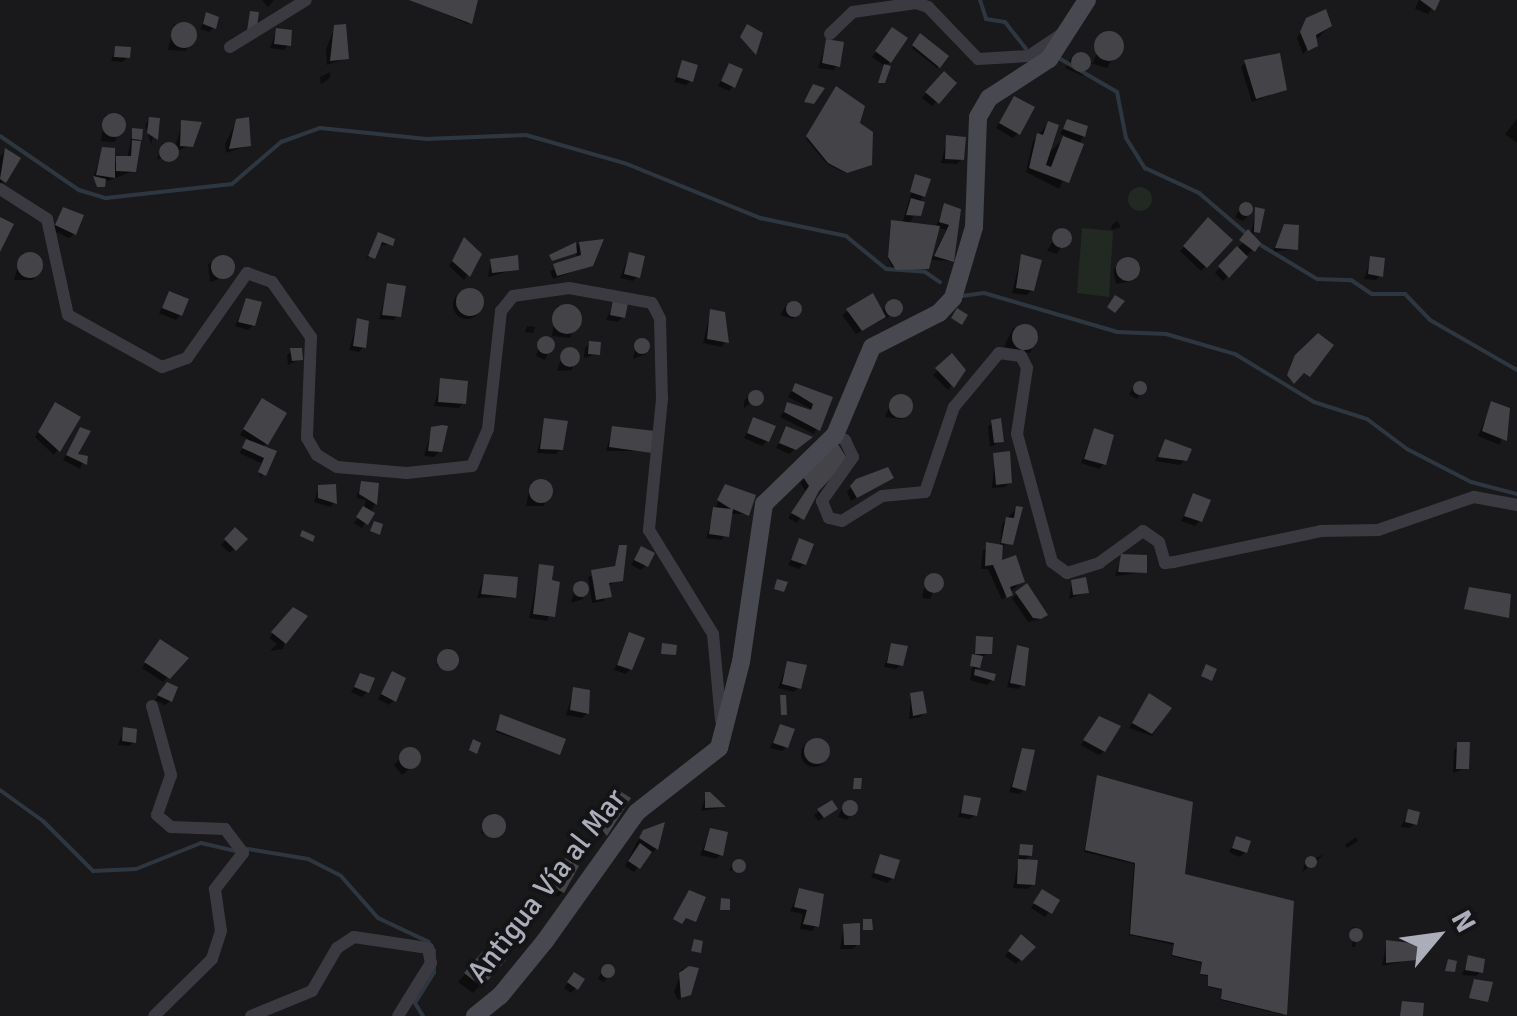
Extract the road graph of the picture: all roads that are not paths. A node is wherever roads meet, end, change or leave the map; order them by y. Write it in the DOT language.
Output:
graph roads {
  1 [pos="306,0"];
  2 [pos="1087,0"];
  3 [pos="1066,32"];
  4 [pos="830,34"];
  5 [pos="230,47"];
  6 [pos="0,189"];
  7 [pos="834,435"];
  8 [pos="1517,505"];
  9 [pos="152,706"];
  10 [pos="722,742"];
  11 [pos="154,1016"];
  12 [pos="251,1016"];
  13 [pos="398,1016"];
  14 [pos="475,1016"];
  1 -- 5 [label="street"];
  2 -- 3 [label="main road"];
  3 -- 4 [label="street"];
  3 -- 7 [label="main road"];
  6 -- 10 [label="street"];
  7 -- 8 [label="street"];
  7 -- 10 [label="main road"];
  9 -- 11 [label="street"];
  10 -- 14 [label="main road, Antigua Vía al Mar"];
  12 -- 13 [label="street"];
}
